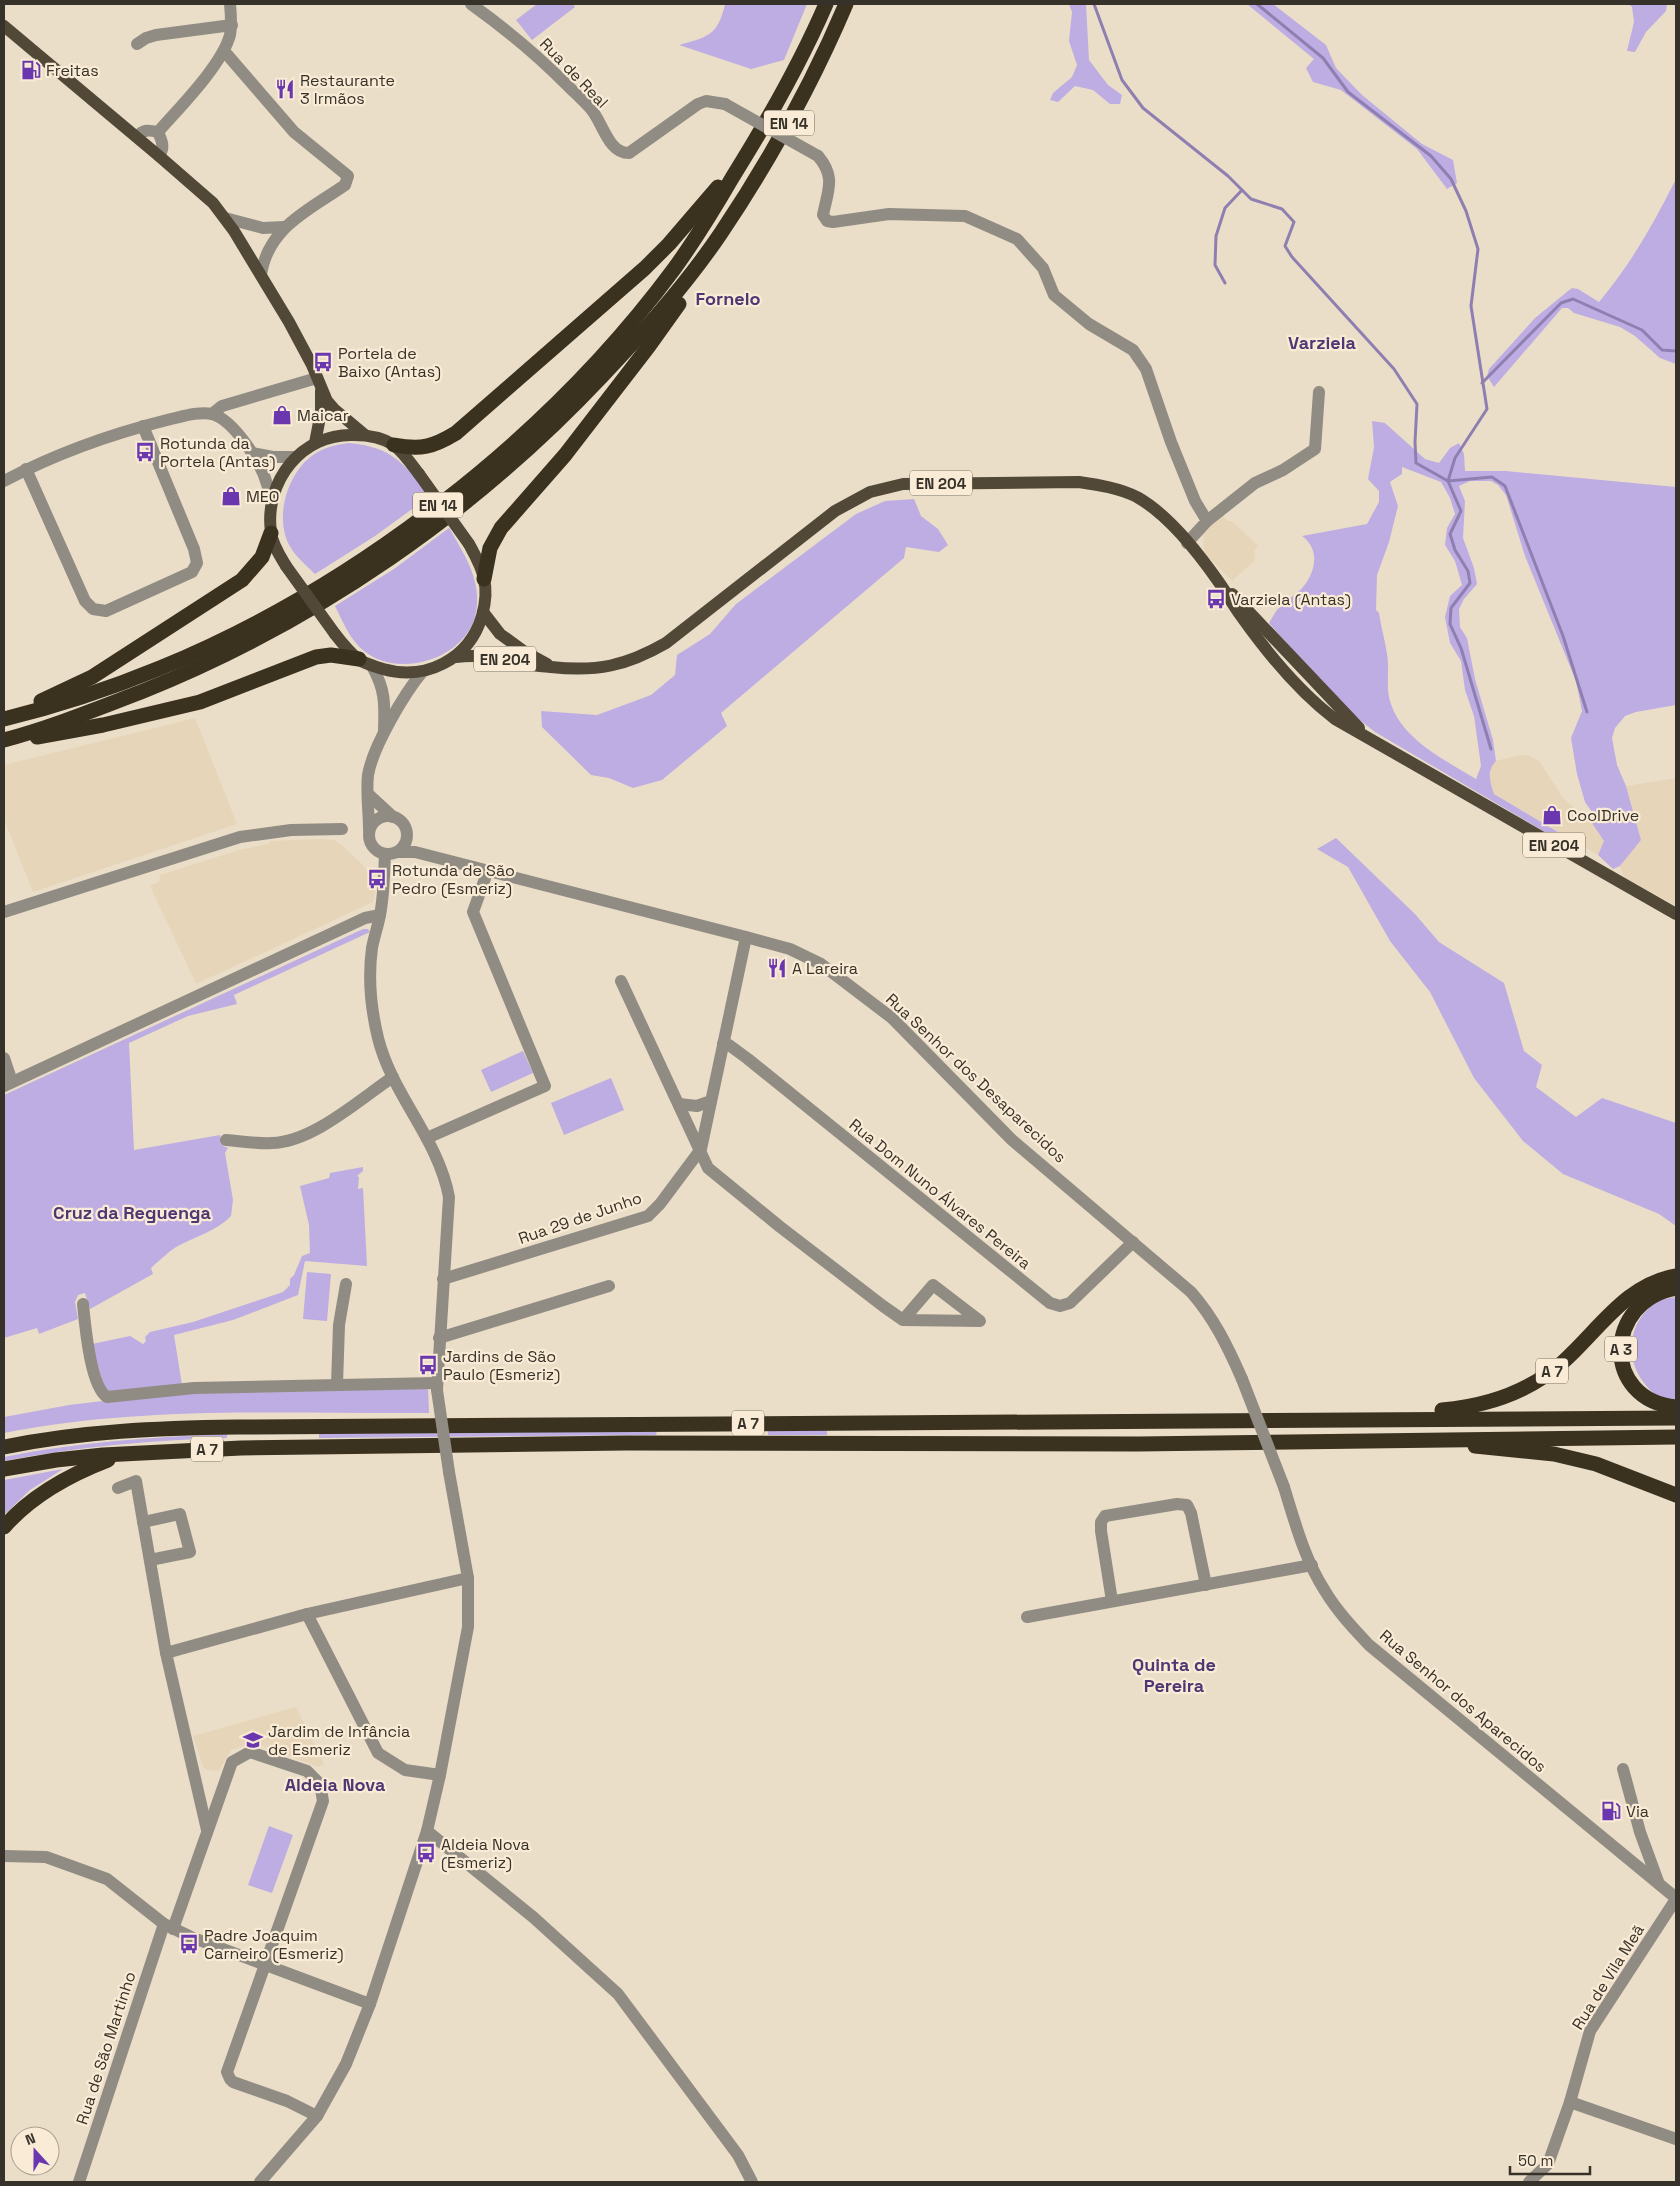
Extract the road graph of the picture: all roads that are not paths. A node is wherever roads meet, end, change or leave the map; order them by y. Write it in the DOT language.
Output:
graph roads {
  1 [pos="230,4"];
  2 [pos="471,4"];
  3 [pos="826,4"];
  4 [pos="846,4"];
  5 [pos="232,25"];
  6 [pos="4,26"];
  7 [pos="136,44"];
  8 [pos="224,51"];
  9 [pos="158,132"];
  10 [pos="137,137"];
  11 [pos="755,141"];
  12 [pos="159,156"];
  13 [pos="225,218"];
  14 [pos="284,227"];
  15 [pos="720,235"];
  16 [pos="261,275"];
  17 [pos="319,383"];
  18 [pos="1319,392"];
  19 [pos="212,414"];
  20 [pos="143,426"];
  21 [pos="365,435"];
  22 [pos="315,443"];
  23 [pos="394,445"];
  24 [pos="252,453"];
  25 [pos="296,457"];
  26 [pos="26,469"];
  27 [pos="4,481"];
  28 [pos="271,503"];
  29 [pos="1207,521"];
  30 [pos="271,533"];
  31 [pos="1187,543"];
  32 [pos="484,579"];
  33 [pos="483,612"];
  34 [pos="456,657"];
  35 [pos="365,662"];
  36 [pos="554,667"];
  37 [pos="424,671"];
  38 [pos="4,718"];
  39 [pos="384,734"];
  40 [pos="4,741"];
  41 [pos="368,794"];
  42 [pos="393,817"];
  43 [pos="370,829"];
  44 [pos="342,830"];
  45 [pos="407,833"];
  46 [pos="391,853"];
  47 [pos="441,860"];
  48 [pos="488,870"];
  49 [pos="4,912"];
  50 [pos="1676,914"];
  51 [pos="380,916"];
  52 [pos="746,937"];
  53 [pos="621,981"];
  54 [pos="723,1044"];
  55 [pos="4,1058"];
  56 [pos="393,1077"];
  57 [pos="8,1084"];
  58 [pos="711,1101"];
  59 [pos="679,1104"];
  60 [pos="427,1138"];
  61 [pos="226,1140"];
  62 [pos="701,1149"];
  63 [pos="1133,1242"];
  64 [pos="1676,1276"];
  65 [pos="443,1279"];
  66 [pos="346,1284"];
  67 [pos="609,1286"];
  68 [pos="1676,1288"];
  69 [pos="83,1304"];
  70 [pos="903,1320"];
  71 [pos="440,1338"];
  72 [pos="337,1384"];
  73 [pos="437,1386"];
  74 [pos="1676,1408"];
  75 [pos="1676,1418"];
  76 [pos="1402,1420"];
  77 [pos="1676,1436"];
  78 [pos="1457,1438"];
  79 [pos="4,1447"];
  80 [pos="126,1454"];
  81 [pos="4,1469"];
  82 [pos="1284,1487"];
  83 [pos="118,1488"];
  84 [pos="1676,1495"];
  85 [pos="143,1522"];
  86 [pos="4,1527"];
  87 [pos="150,1560"];
  88 [pos="1312,1565"];
  89 [pos="468,1578"];
  90 [pos="1206,1585"];
  91 [pos="1112,1602"];
  92 [pos="307,1614"];
  93 [pos="1027,1617"];
  94 [pos="166,1653"];
  95 [pos="1623,1769"];
  96 [pos="440,1775"];
  97 [pos="207,1830"];
  98 [pos="426,1832"];
  99 [pos="4,1856"];
  100 [pos="1660,1884"];
  101 [pos="1676,1898"];
  102 [pos="168,1926"];
  103 [pos="265,1965"];
  104 [pos="370,2004"];
  105 [pos="1570,2102"];
  106 [pos="317,2116"];
  107 [pos="1676,2139"];
  108 [pos="79,2182"];
  109 [pos="260,2182"];
  110 [pos="752,2182"];
  111 [pos="1528,2182"];
  1 -- 5 [label="street"];
  2 -- 29 [label="street, Rua de Real, bridge"];
  3 -- 11 [label="highway, EN 14"];
  4 -- 15 [label="highway, EN 14"];
  5 -- 7 [label="street"];
  5 -- 8 [label="street"];
  6 -- 10 [label="main road"];
  8 -- 9 [label="street"];
  8 -- 14 [label="street"];
  9 -- 10 [label="street"];
  9 -- 12 [label="street"];
  10 -- 12 [label="main road"];
  11 -- 23 [label="highway, EN 14"];
  11 -- 38 [label="highway, EN 14"];
  12 -- 13 [label="main road"];
  13 -- 14 [label="street"];
  13 -- 16 [label="main road"];
  14 -- 16 [label="street"];
  15 -- 32 [label="highway, EN 14"];
  15 -- 40 [label="highway, EN 14"];
  16 -- 17 [label="main road"];
  17 -- 19 [label="street"];
  17 -- 21 [label="main road"];
  17 -- 22 [label="main road"];
  18 -- 29 [label="street"];
  19 -- 20 [label="street"];
  19 -- 24 [label="street"];
  20 -- 26 [label="street"];
  20 -- 26 [label="street"];
  21 -- 22 [label="main road"];
  21 -- 23 [label="main road"];
  22 -- 25 [label="main road"];
  23 -- 32 [label="main road, bridge"];
  24 -- 25 [label="street"];
  24 -- 28 [label="street"];
  25 -- 28 [label="main road"];
  26 -- 27 [label="street"];
  28 -- 30 [label="main road"];
  29 -- 31 [label="street"];
  30 -- 35 [label="main road, bridge"];
  30 -- 38 [label="highway"];
  31 -- 36 [label="main road, EN 204"];
  31 -- 50 [label="main road, EN 204"];
  32 -- 33 [label="main road"];
  33 -- 34 [label="main road"];
  33 -- 36 [label="main road, EN 204"];
  34 -- 36 [label="main road, EN 204"];
  34 -- 37 [label="main road, EN 204"];
  35 -- 37 [label="main road, EN 204"];
  35 -- 39 [label="street"];
  35 -- 40 [label="highway"];
  37 -- 39 [label="street"];
  39 -- 41 [label="street"];
  41 -- 42 [label="street"];
  41 -- 43 [label="street"];
  42 -- 43 [label="street"];
  42 -- 45 [label="street"];
  43 -- 46 [label="street"];
  44 -- 49 [label="street"];
  45 -- 46 [label="street"];
  45 -- 47 [label="street, Rua Senhor dos Desaparecidos"];
  46 -- 47 [label="street, Rua Senhor dos Desaparecidos"];
  46 -- 51 [label="street"];
  47 -- 48 [label="street, Rua Senhor dos Desaparecidos"];
  48 -- 52 [label="street, Rua Senhor dos Desaparecidos"];
  48 -- 60 [label="street"];
  51 -- 56 [label="street"];
  51 -- 57 [label="street"];
  52 -- 54 [label="street"];
  52 -- 63 [label="street, Rua Senhor dos Desaparecidos"];
  53 -- 59 [label="street"];
  54 -- 58 [label="street"];
  54 -- 63 [label="street, Rua Dom Nuno Álvares Pereira"];
  55 -- 57 [label="street"];
  56 -- 60 [label="street"];
  56 -- 61 [label="street"];
  58 -- 59 [label="street"];
  58 -- 62 [label="street"];
  59 -- 62 [label="street"];
  60 -- 65 [label="street"];
  62 -- 65 [label="street, Rua 29 de Junho"];
  62 -- 70 [label="street"];
  63 -- 82 [label="street, Rua Senhor dos Desaparecidos, bridge"];
  64 -- 76 [label="highway, A 7"];
  65 -- 71 [label="street"];
  66 -- 72 [label="street"];
  67 -- 71 [label="street"];
  68 -- 74 [label="highway, A 3"];
  69 -- 72 [label="street"];
  70 -- 70 [label="street"];
  71 -- 73 [label="street"];
  72 -- 73 [label="street"];
  73 -- 89 [label="street, bridge"];
  75 -- 76 [label="highway, A 7"];
  76 -- 79 [label="highway, A 7"];
  77 -- 78 [label="highway, A 7"];
  78 -- 80 [label="highway, A 7"];
  78 -- 84 [label="highway"];
  80 -- 81 [label="highway, A 7"];
  80 -- 86 [label="highway"];
  82 -- 88 [label="street, Rua Senhor dos Aparecidos"];
  83 -- 85 [label="street"];
  85 -- 87 [label="street"];
  85 -- 87 [label="street"];
  87 -- 94 [label="street"];
  88 -- 90 [label="street"];
  88 -- 100 [label="street, Rua Senhor dos Aparecidos"];
  89 -- 92 [label="street"];
  89 -- 96 [label="street"];
  90 -- 91 [label="street"];
  90 -- 91 [label="street"];
  91 -- 93 [label="street"];
  92 -- 94 [label="street"];
  92 -- 96 [label="street"];
  94 -- 97 [label="street"];
  95 -- 100 [label="street"];
  96 -- 98 [label="street"];
  97 -- 102 [label="street, Rua de São Martinho"];
  97 -- 103 [label="street, Rua de São Martinho"];
  98 -- 104 [label="street"];
  98 -- 110 [label="street"];
  99 -- 102 [label="street"];
  100 -- 101 [label="street, Rua Senhor dos Aparecidos"];
  101 -- 105 [label="street, Rua de Vila Meã"];
  102 -- 103 [label="street"];
  102 -- 108 [label="street, Rua de São Martinho"];
  103 -- 104 [label="street"];
  103 -- 106 [label="street, Rua de São Martinho"];
  104 -- 106 [label="street"];
  105 -- 107 [label="street"];
  105 -- 111 [label="street, Rua de Vila Meã"];
  106 -- 109 [label="street"];
}
